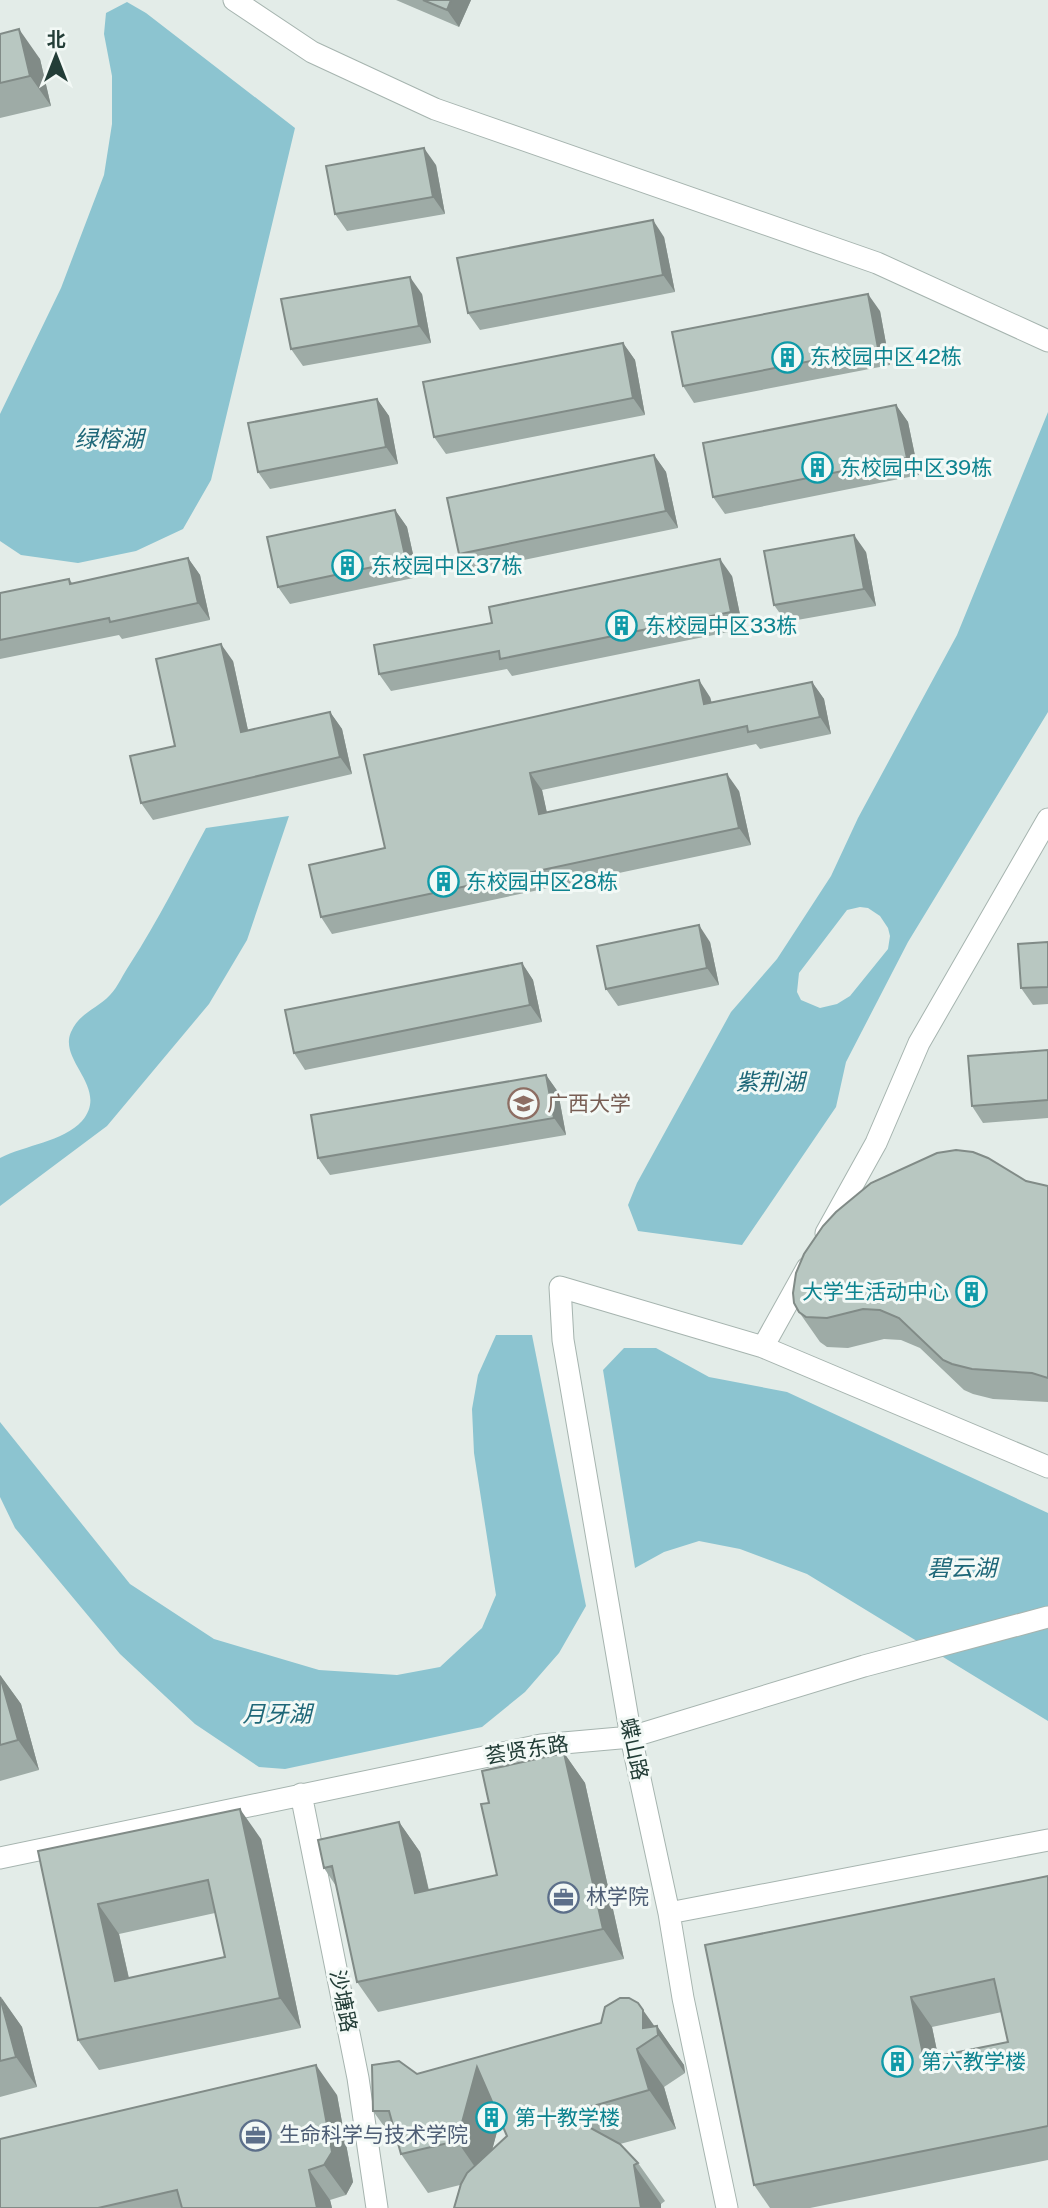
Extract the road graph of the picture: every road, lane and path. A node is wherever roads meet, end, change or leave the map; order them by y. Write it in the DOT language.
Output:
graph roads {
  1 [pos="234,0"];
  2 [pos="1048,341"];
  3 [pos="1048,819"];
  4 [pos="763,1347"];
  5 [pos="1048,1467"];
  6 [pos="1048,1617"];
  7 [pos="631,1737"];
  8 [pos="301,1794"];
  9 [pos="1048,1840"];
  10 [pos="0,1858"];
  11 [pos="669,1913"];
  12 [pos="377,2208"];
  13 [pos="727,2208"];
  1 -- 2 [label="street"];
  3 -- 4 [label="street"];
  4 -- 5 [label="street"];
  4 -- 7 [label="street, 蝶山路"];
  6 -- 7 [label="street, 荟贤东路"];
  7 -- 8 [label="street, 荟贤东路"];
  7 -- 11 [label="street, 蝶山路"];
  8 -- 10 [label="street, 荟贤东路"];
  8 -- 12 [label="street, 沙塘路"];
  9 -- 11 [label="street"];
  11 -- 13 [label="street, 蝶山路"];
}
